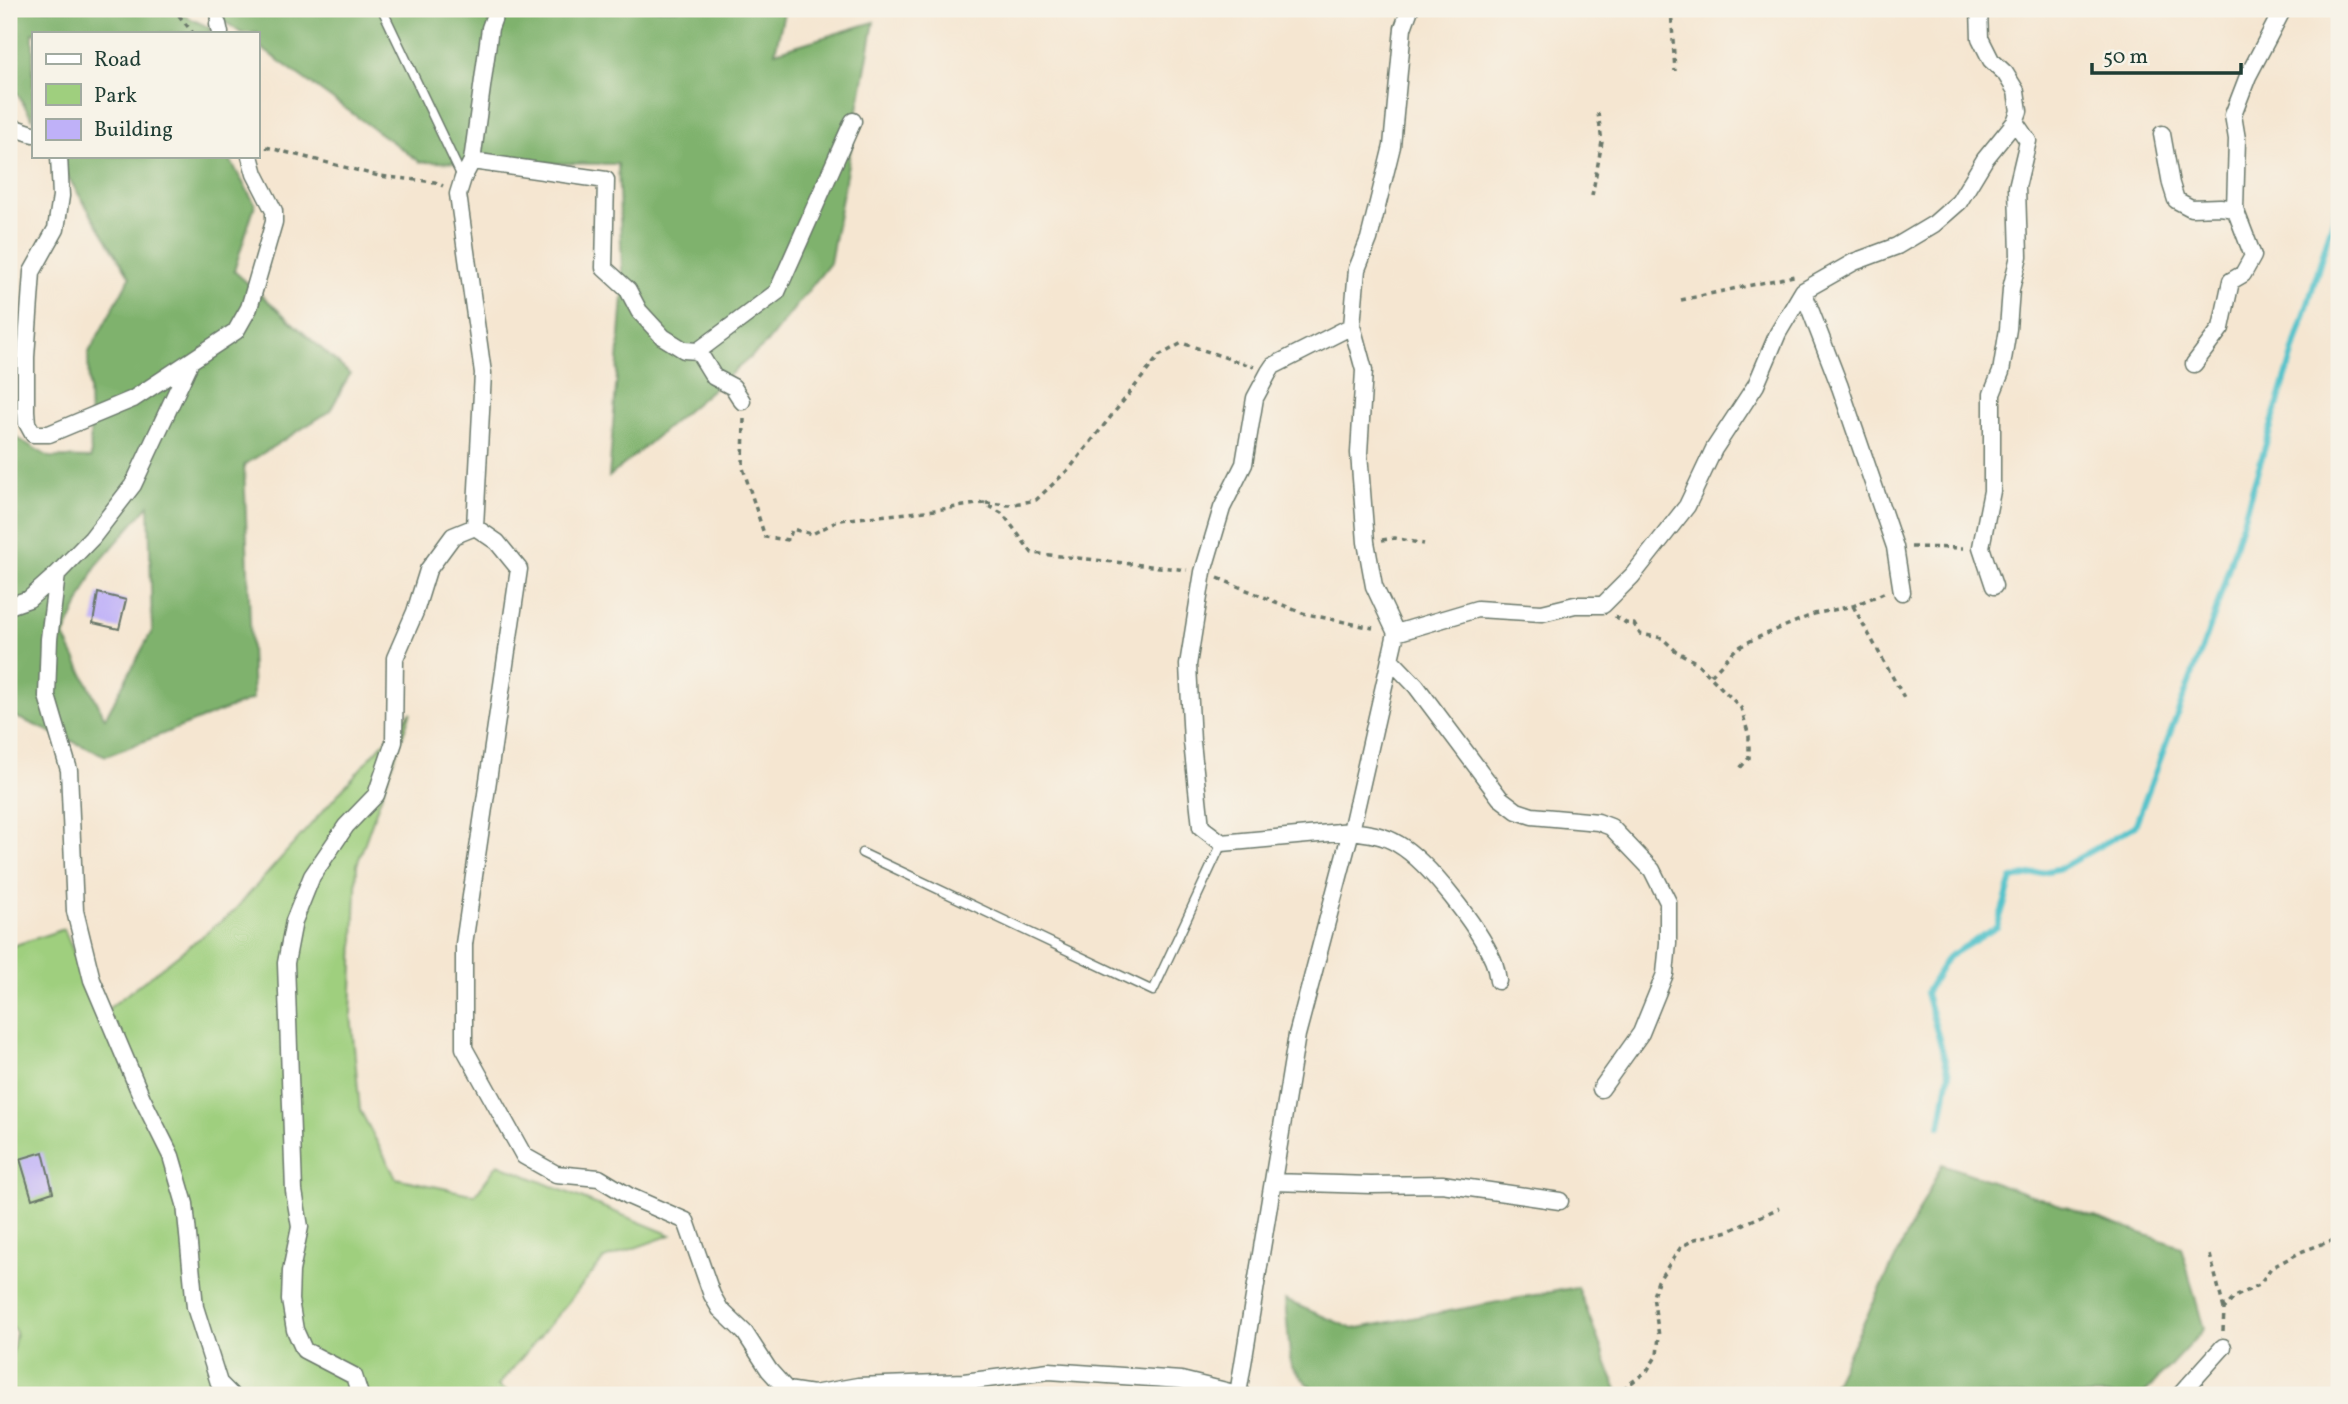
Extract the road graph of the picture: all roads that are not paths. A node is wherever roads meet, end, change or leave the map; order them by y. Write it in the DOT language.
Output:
graph roads {
  1 [pos="382,9"];
  2 [pos="497,9"];
  3 [pos="1410,9"];
  4 [pos="1979,9"];
  5 [pos="2283,9"];
  6 [pos="853,121"];
  7 [pos="2015,122"];
  8 [pos="9,126"];
  9 [pos="32,134"];
  10 [pos="2162,134"];
  11 [pos="59,158"];
  12 [pos="251,158"];
  13 [pos="472,161"];
  14 [pos="460,186"];
  15 [pos="2235,209"];
  16 [pos="1802,291"];
  17 [pos="1352,326"];
  18 [pos="698,351"];
  19 [pos="191,361"];
  20 [pos="2194,364"];
  21 [pos="742,401"];
  22 [pos="475,527"];
  23 [pos="57,574"];
  24 [pos="1994,586"];
  25 [pos="1902,592"];
  26 [pos="9,606"];
  27 [pos="1396,633"];
  28 [pos="1390,659"];
  29 [pos="1351,831"];
  30 [pos="1222,844"];
  31 [pos="862,853"];
  32 [pos="1498,981"];
  33 [pos="1601,1089"];
  34 [pos="1273,1182"];
  35 [pos="1560,1201"];
  36 [pos="2223,1347"];
  37 [pos="231,1395"];
  38 [pos="360,1395"];
  39 [pos="1240,1395"];
  40 [pos="2180,1395"];
  1 -- 14 [label="lane"];
  2 -- 13 [label="street"];
  3 -- 17 [label="street"];
  4 -- 7 [label="street"];
  5 -- 15 [label="street"];
  6 -- 18 [label="street"];
  7 -- 16 [label="street"];
  7 -- 24 [label="street"];
  8 -- 9 [label="street"];
  10 -- 15 [label="street"];
  11 -- 19 [label="street"];
  12 -- 19 [label="street"];
  13 -- 14 [label="street"];
  13 -- 18 [label="street"];
  14 -- 22 [label="street"];
  15 -- 20 [label="street"];
  16 -- 25 [label="street"];
  16 -- 27 [label="street"];
  17 -- 27 [label="street"];
  17 -- 30 [label="street"];
  18 -- 21 [label="street"];
  19 -- 23 [label="street"];
  22 -- 38 [label="street"];
  22 -- 39 [label="street"];
  23 -- 26 [label="street"];
  23 -- 37 [label="street"];
  27 -- 28 [label="street"];
  28 -- 29 [label="street"];
  28 -- 33 [label="street"];
  29 -- 30 [label="street"];
  29 -- 32 [label="street"];
  29 -- 34 [label="street"];
  30 -- 31 [label="lane"];
  34 -- 35 [label="street"];
  34 -- 39 [label="street"];
  36 -- 40 [label="street"];
}
